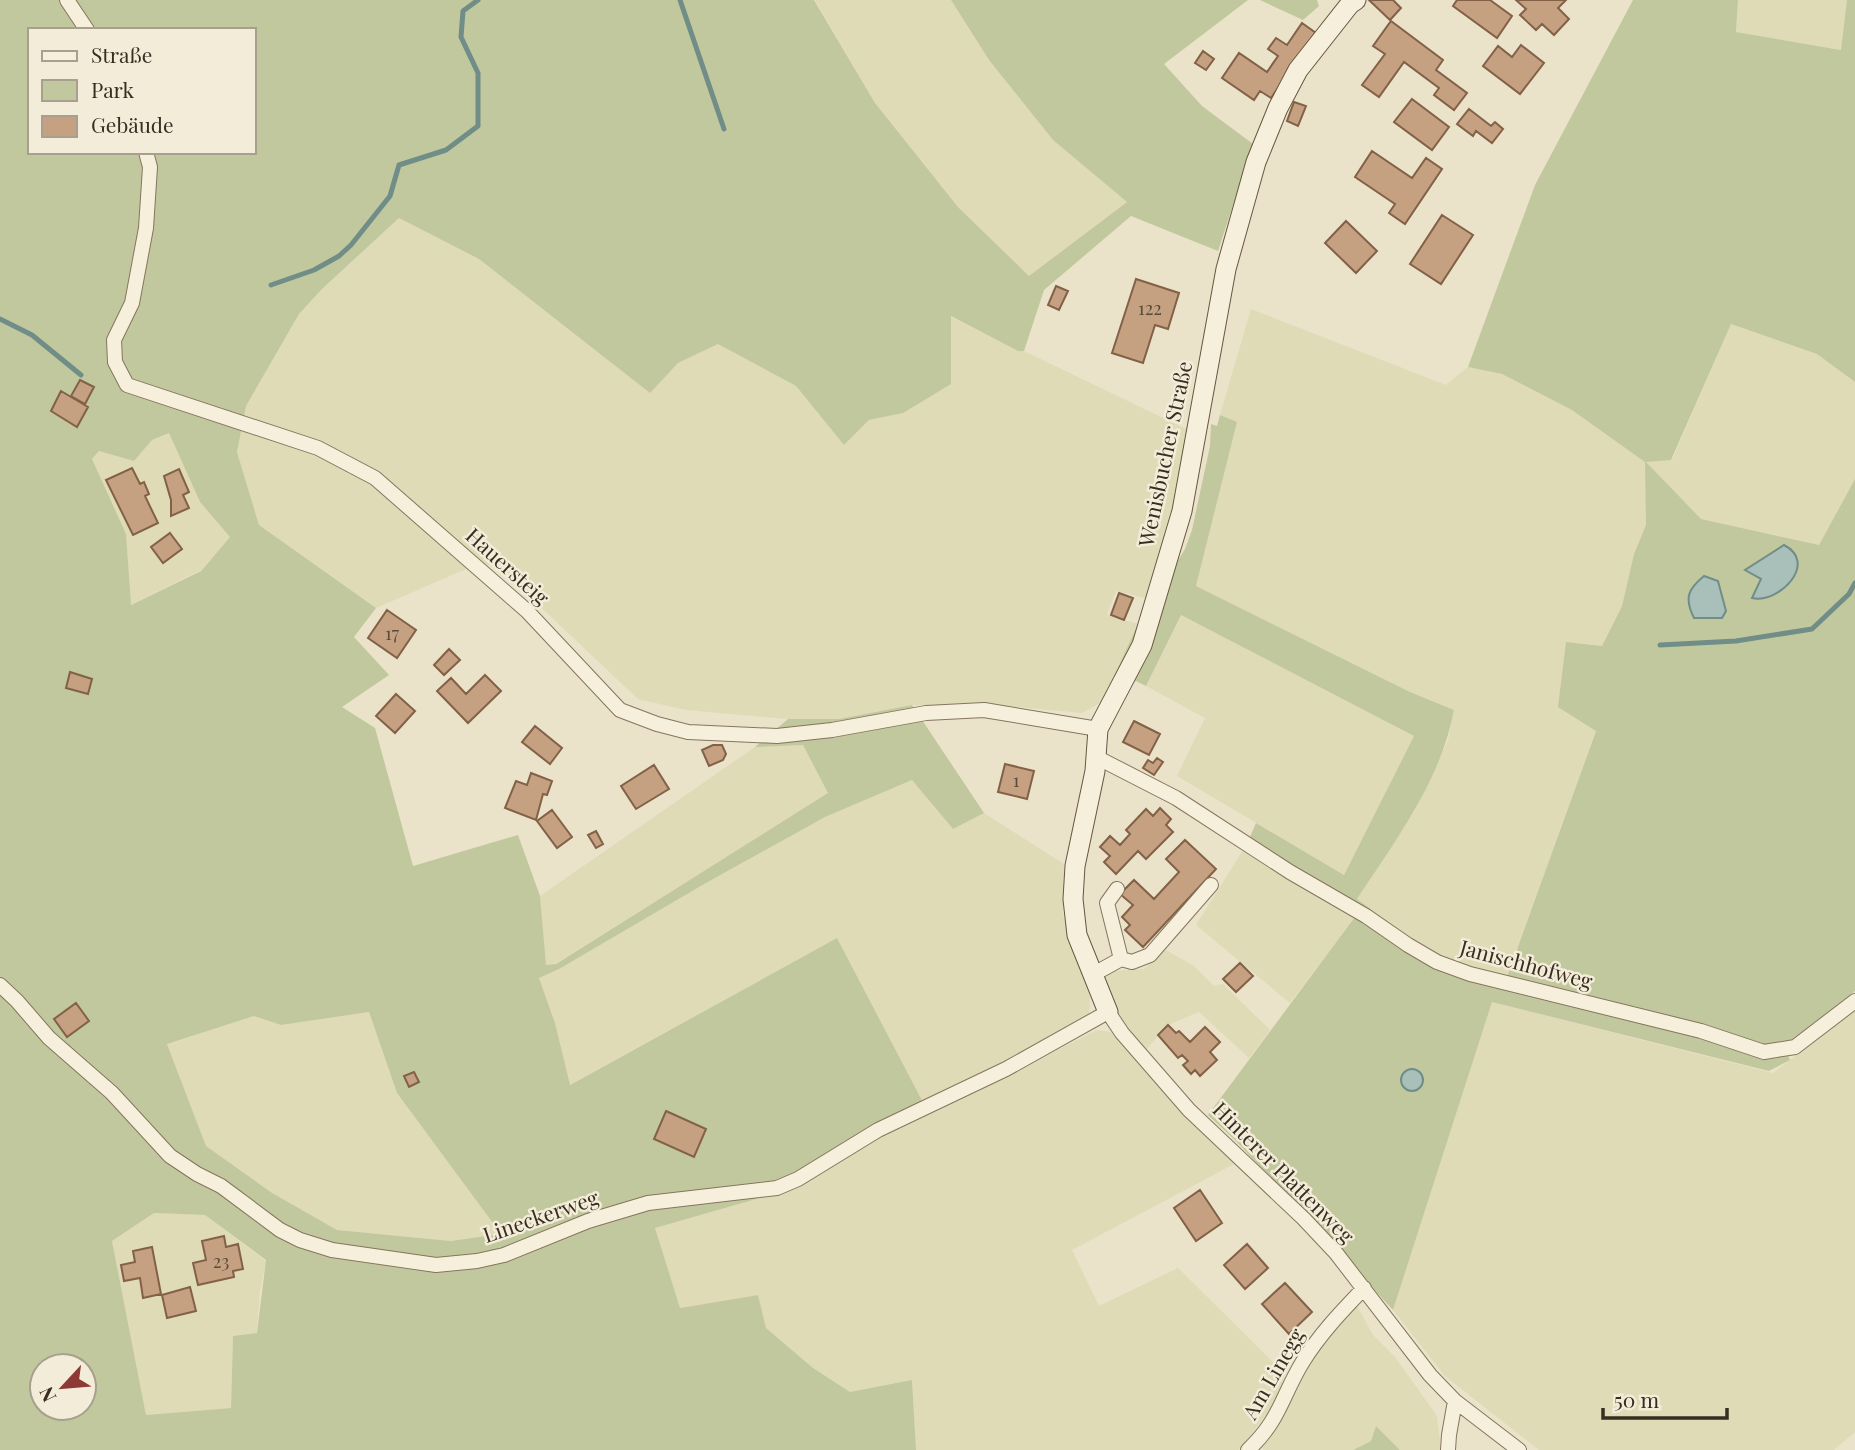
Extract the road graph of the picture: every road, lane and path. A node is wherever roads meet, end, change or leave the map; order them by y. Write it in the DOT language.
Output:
graph roads {
  1 [pos="67,0"];
  2 [pos="1351,1"];
  3 [pos="86,28"];
  4 [pos="147,154"];
  5 [pos="1098,729"];
  6 [pos="1096,757"];
  7 [pos="1210,885"];
  8 [pos="1117,889"];
  9 [pos="1121,959"];
  10 [pos="1092,975"];
  11 [pos="0,985"];
  12 [pos="1855,1001"];
  13 [pos="1108,1012"];
  14 [pos="1364,1288"];
  15 [pos="1455,1401"];
  16 [pos="1248,1450"];
  17 [pos="1448,1450"];
  18 [pos="1519,1450"];
  1 -- 3 [label="street"];
  2 -- 5 [label="street, Wenisbucher Straße"];
  4 -- 5 [label="street, Hauersteig"];
  5 -- 6 [label="street, Wenisbucher Straße"];
  6 -- 10 [label="street, Wenisbucher Straße"];
  6 -- 12 [label="street, Janischhofweg"];
  7 -- 9 [label="street"];
  8 -- 9 [label="street"];
  9 -- 10 [label="street"];
  10 -- 13 [label="street, Wenisbucher Straße"];
  11 -- 13 [label="street, Lineckerweg"];
  13 -- 14 [label="street, Hinterer Plattenweg"];
  14 -- 15 [label="street, Hinterer Plattenweg"];
  14 -- 16 [label="street, Am Linegg"];
  15 -- 17 [label="street"];
  15 -- 18 [label="street, Hinterer Plattenweg"];
}
